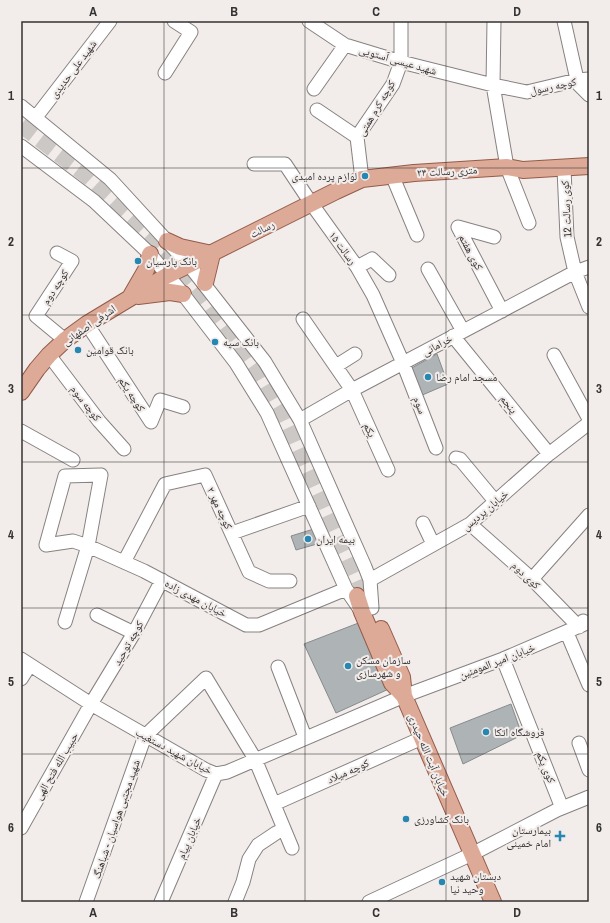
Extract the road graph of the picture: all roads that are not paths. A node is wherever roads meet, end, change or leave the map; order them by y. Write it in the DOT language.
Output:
graph roads {
  1 [pos="110,21"];
  2 [pos="174,21"];
  3 [pos="309,21"];
  4 [pos="401,21"];
  5 [pos="494,21"];
  6 [pos="564,21"];
  7 [pos="345,46"];
  8 [pos="401,62"];
  9 [pos="165,73"];
  10 [pos="583,80"];
  11 [pos="493,85"];
  12 [pos="314,89"];
  13 [pos="589,95"];
  14 [pos="21,106"];
  15 [pos="317,110"];
  16 [pos="36,117"];
  17 [pos="357,137"];
  18 [pos="21,147"];
  19 [pos="254,164"];
  20 [pos="589,166"];
  21 [pos="507,167"];
  22 [pos="564,169"];
  23 [pos="392,175"];
  24 [pos="362,179"];
  25 [pos="311,203"];
  26 [pos="529,223"];
  27 [pos="417,235"];
  28 [pos="494,237"];
  29 [pos="167,241"];
  30 [pos="57,253"];
  31 [pos="150,254"];
  32 [pos="212,254"];
  33 [pos="190,265"];
  34 [pos="357,267"];
  35 [pos="589,267"];
  36 [pos="428,269"];
  37 [pos="575,272"];
  38 [pos="168,275"];
  39 [pos="389,275"];
  40 [pos="205,283"];
  41 [pos="183,294"];
  42 [pos="130,297"];
  43 [pos="589,307"];
  44 [pos="502,311"];
  45 [pos="303,319"];
  46 [pos="87,324"];
  47 [pos="458,333"];
  48 [pos="65,340"];
  49 [pos="355,354"];
  50 [pos="49,355"];
  51 [pos="554,355"];
  52 [pos="403,363"];
  53 [pos="336,366"];
  54 [pos="26,375"];
  55 [pos="352,390"];
  56 [pos="21,392"];
  57 [pos="183,407"];
  58 [pos="589,419"];
  59 [pos="300,420"];
  60 [pos="589,423"];
  61 [pos="21,431"];
  62 [pos="436,448"];
  63 [pos="124,449"];
  64 [pos="549,454"];
  65 [pos="456,458"];
  66 [pos="73,460"];
  67 [pos="388,470"];
  68 [pos="495,501"];
  69 [pos="309,506"];
  70 [pos="589,515"];
  71 [pos="423,523"];
  72 [pos="470,524"];
  73 [pos="232,533"];
  74 [pos="433,544"];
  75 [pos="88,546"];
  76 [pos="124,562"];
  77 [pos="162,580"];
  78 [pos="532,580"];
  79 [pos="290,581"];
  80 [pos="360,589"];
  81 [pos="589,614"];
  82 [pos="97,616"];
  83 [pos="65,622"];
  84 [pos="584,624"];
  85 [pos="134,633"];
  86 [pos="567,633"];
  87 [pos="503,660"];
  88 [pos="26,662"];
  89 [pos="278,667"];
  90 [pos="21,679"];
  91 [pos="589,685"];
  92 [pos="404,696"];
  93 [pos="91,704"];
  94 [pos="145,736"];
  95 [pos="305,737"];
  96 [pos="422,738"];
  97 [pos="578,743"];
  98 [pos="255,759"];
  99 [pos="589,770"];
  100 [pos="216,774"];
  101 [pos="589,797"];
  102 [pos="274,804"];
  103 [pos="570,809"];
  104 [pos="21,828"];
  105 [pos="284,829"];
  106 [pos="292,848"];
  107 [pos="472,854"];
  108 [pos="396,896"];
  109 [pos="86,902"];
  110 [pos="161,902"];
  111 [pos="235,902"];
  112 [pos="369,902"];
  113 [pos="493,902"];
  1 -- 16 [label="street, شهید علی حدیدی"];
  2 -- 9 [label="street"];
  3 -- 7 [label="street, شهید عیسی آستویی"];
  4 -- 8 [label="street, کوچه کرم همتی"];
  5 -- 11 [label="street"];
  6 -- 10 [label="street"];
  7 -- 8 [label="street, شهید عیسی آستویی"];
  7 -- 12 [label="street"];
  8 -- 11 [label="street, شهید عیسی آستویی"];
  8 -- 17 [label="street, کوچه کرم همتی"];
  10 -- 11 [label="street, کوچه رسول"];
  10 -- 13 [label="street"];
  11 -- 21 [label="street"];
  14 -- 16 [label="street"];
  15 -- 17 [label="street"];
  16 -- 29 [label="street"];
  17 -- 24 [label="street, کوچه کرم همتی"];
  18 -- 31 [label="street"];
  19 -- 25 [label="street, رسالت ۱۵"];
  20 -- 22 [label="main road, ۲۴ متری رسالت"];
  21 -- 22 [label="main road, ۲۴ متری رسالت"];
  21 -- 23 [label="main road, ۲۴ متری رسالت"];
  21 -- 26 [label="street"];
  22 -- 37 [label="street, کوی رسالت 12"];
  23 -- 24 [label="main road, ۲۴ متری رسالت"];
  23 -- 27 [label="street"];
  24 -- 25 [label="main road, ۲۴ متری رسالت"];
  25 -- 32 [label="main road, رسالت"];
  25 -- 34 [label="street, رسالت ۱۵"];
  28 -- 44 [label="street, کوی هفتم"];
  29 -- 31 [label="street"];
  29 -- 32 [label="main road"];
  29 -- 33 [label="street"];
  30 -- 48 [label="street, کوچه دوم"];
  31 -- 38 [label="street"];
  31 -- 42 [label="main road"];
  32 -- 33 [label="main road, رسالت"];
  32 -- 40 [label="main road"];
  33 -- 38 [label="main road, رسالت"];
  33 -- 40 [label="street"];
  34 -- 39 [label="street"];
  34 -- 52 [label="street, رسالت ۱۵"];
  35 -- 37 [label="street, خرامانی"];
  36 -- 47 [label="street, پنجم"];
  37 -- 43 [label="street, کوی رسالت 12"];
  37 -- 44 [label="street, خرامانی"];
  38 -- 41 [label="street"];
  38 -- 42 [label="main road, اشرفی اصفهانی"];
  40 -- 41 [label="street"];
  40 -- 59 [label="street"];
  41 -- 42 [label="main road"];
  41 -- 69 [label="street"];
  42 -- 46 [label="main road, اشرفی اصفهانی"];
  44 -- 47 [label="street, خرامانی"];
  45 -- 53 [label="street"];
  46 -- 48 [label="main road, اشرفی اصفهانی"];
  46 -- 57 [label="street, کوچه یکم"];
  47 -- 52 [label="street, خرامانی"];
  47 -- 64 [label="street, پنجم"];
  48 -- 50 [label="main road, اشرفی اصفهانی"];
  49 -- 53 [label="street"];
  50 -- 54 [label="main road, اشرفی اصفهانی"];
  50 -- 63 [label="street, کوچه سوم"];
  51 -- 58 [label="street"];
  52 -- 55 [label="street, خرامانی"];
  52 -- 62 [label="street, سوم"];
  53 -- 55 [label="street"];
  54 -- 56 [label="main road, اشرفی اصفهانی"];
  55 -- 59 [label="street, خرامانی"];
  55 -- 67 [label="street, یکم"];
  59 -- 80 [label="street"];
  60 -- 64 [label="street, خیابان پردیس"];
  61 -- 66 [label="street"];
  64 -- 68 [label="street, خیابان پردیس"];
  65 -- 68 [label="street"];
  68 -- 72 [label="street, خیابان پردیس"];
  69 -- 73 [label="street"];
  69 -- 80 [label="street"];
  70 -- 78 [label="street"];
  71 -- 74 [label="street"];
  72 -- 74 [label="street, خیابان پردیس"];
  72 -- 78 [label="street, کوی دوم"];
  73 -- 76 [label="street, کوچه مهر ۲"];
  73 -- 79 [label="street, کوچه مهر ۲"];
  74 -- 80 [label="street, خیابان پردیس"];
  75 -- 75 [label="street, خیابان مهدی زاده"];
  75 -- 76 [label="street, خیابان مهدی زاده"];
  75 -- 83 [label="street"];
  76 -- 77 [label="street, خیابان مهدی زاده"];
  77 -- 80 [label="street, خیابان مهدی زاده"];
  77 -- 85 [label="street, کوچه توحید"];
  78 -- 84 [label="street, کوی دوم"];
  80 -- 92 [label="main road, خیابان آیت الله حیدری"];
  81 -- 84 [label="street"];
  82 -- 85 [label="street"];
  84 -- 86 [label="street, خیابان امیر المومنین"];
  85 -- 93 [label="street, کوچه توحید"];
  86 -- 87 [label="street, خیابان امیر المومنین"];
  86 -- 91 [label="street"];
  87 -- 92 [label="street, خیابان امیر المومنین"];
  87 -- 103 [label="street, کوی یکم"];
  88 -- 90 [label="street"];
  88 -- 93 [label="street, خیابان شهید دستغیب"];
  89 -- 95 [label="street"];
  92 -- 95 [label="street, خیابان شهید دستغیب"];
  92 -- 96 [label="main road, خیابان آیت الله حیدری"];
  93 -- 94 [label="street, خیابان شهید دستغیب"];
  93 -- 104 [label="street, حبیب الله فتح الهی"];
  94 -- 98 [label="street"];
  94 -- 100 [label="street, خیابان شهید دستغیب"];
  94 -- 109 [label="street, شهید مجتبی هواسیان - شباهنگ"];
  95 -- 98 [label="street, خیابان شهید دستغیب"];
  96 -- 102 [label="street, کوچه میلاد"];
  96 -- 107 [label="main road, خیابان آیت الله حیدری"];
  97 -- 99 [label="street"];
  98 -- 100 [label="street, خیابان شهید دستغیب"];
  98 -- 102 [label="street"];
  100 -- 110 [label="street, خیابان پیام"];
  101 -- 103 [label="street"];
  102 -- 105 [label="street"];
  103 -- 107 [label="street"];
  105 -- 106 [label="street"];
  105 -- 111 [label="street"];
  107 -- 108 [label="street"];
  107 -- 113 [label="main road, خیابان آیت الله حیدری"];
  108 -- 112 [label="street"];
}
